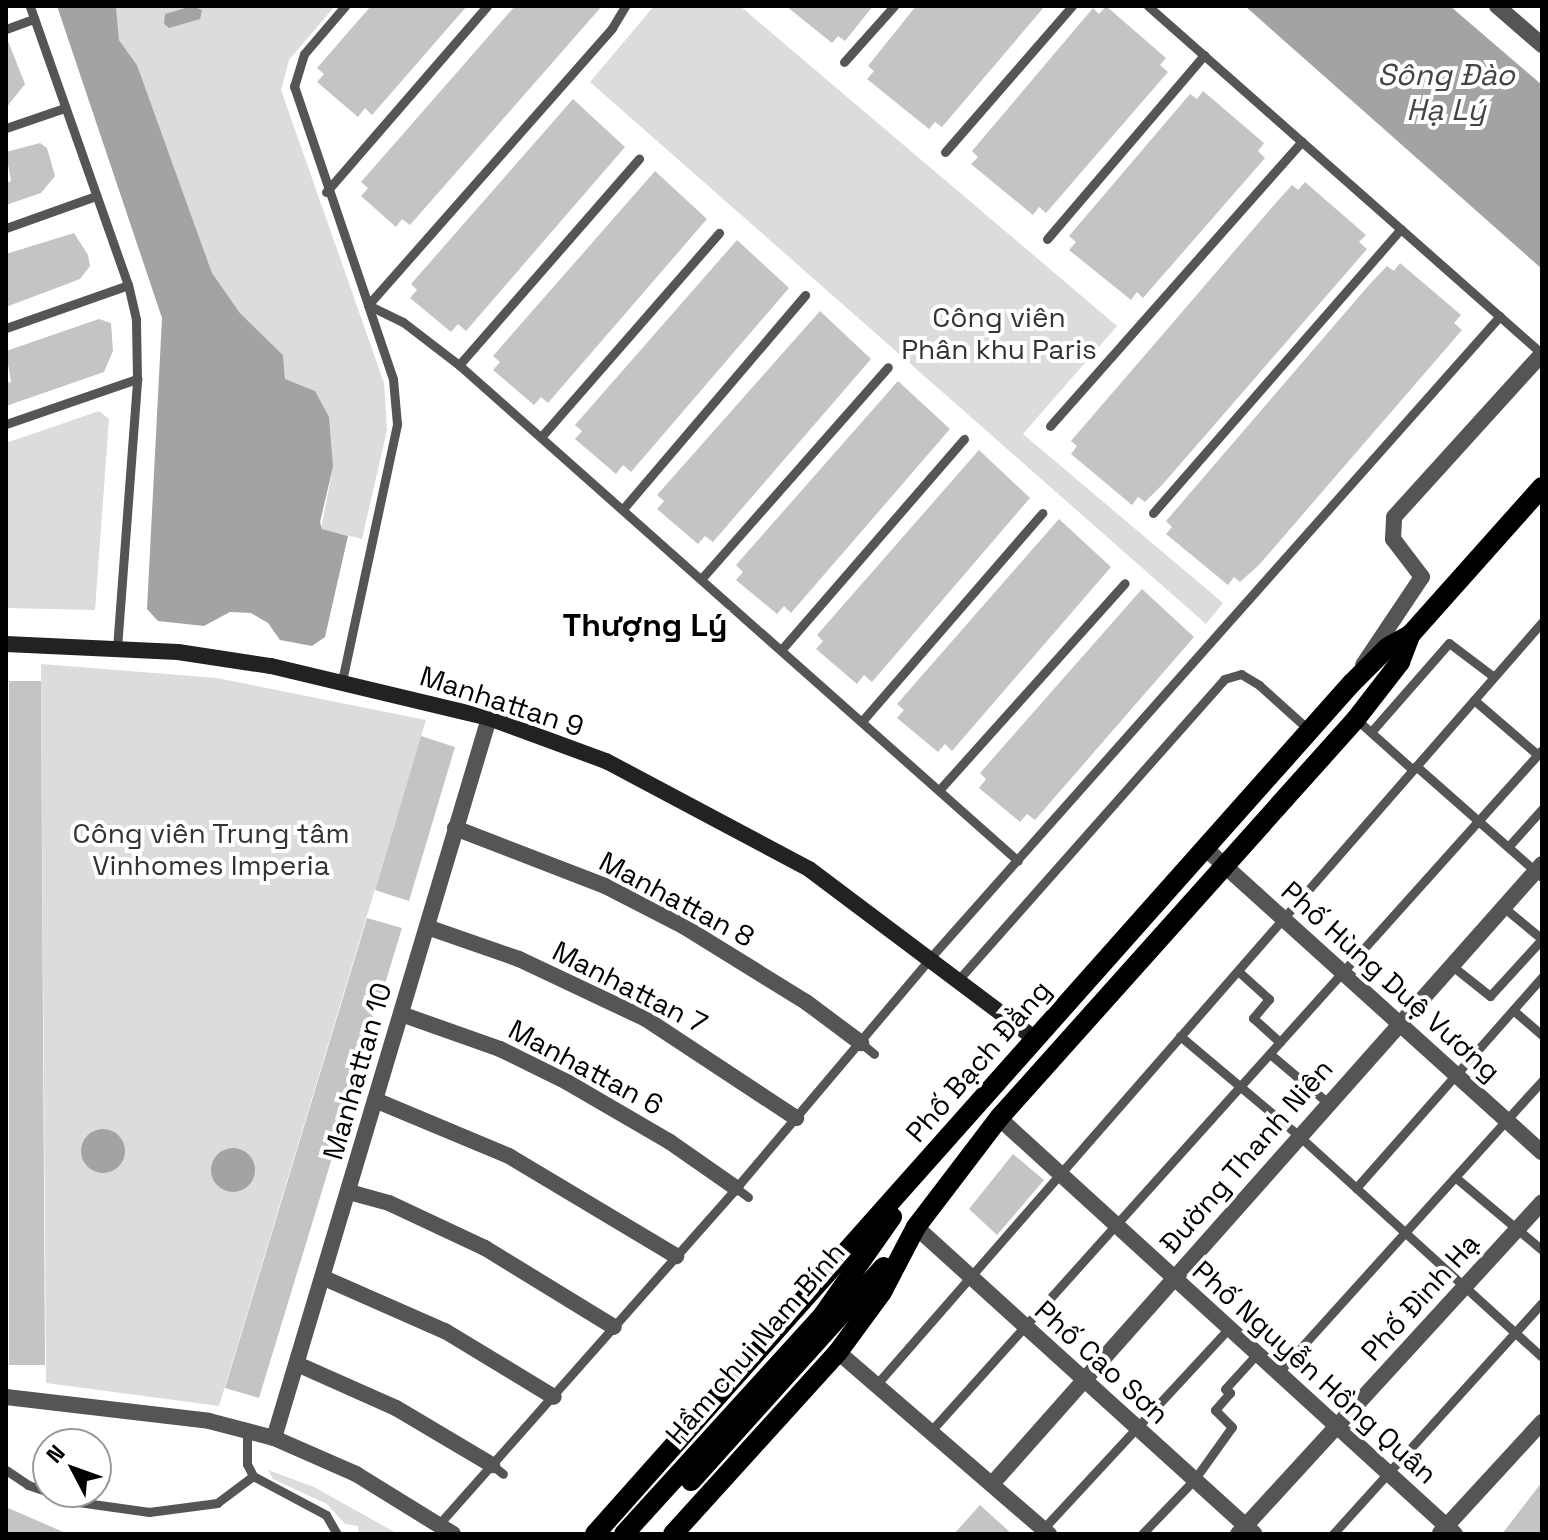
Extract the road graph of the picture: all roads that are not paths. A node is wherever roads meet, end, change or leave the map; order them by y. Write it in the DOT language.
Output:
graph roads {
  1 [pos="30,6"];
  2 [pos="345,6"];
  3 [pos="487,6"];
  4 [pos="625,6"];
  5 [pos="894,6"];
  6 [pos="1072,6"];
  7 [pos="1148,6"];
  8 [pos="1497,6"];
  9 [pos="34,19"];
  10 [pos="6,29"];
  11 [pos="1542,45"];
  12 [pos="1204,55"];
  13 [pos="844,62"];
  14 [pos="64,108"];
  15 [pos="6,128"];
  16 [pos="1302,141"];
  17 [pos="945,152"];
  18 [pos="639,159"];
  19 [pos="326,192"];
  20 [pos="96,196"];
  21 [pos="6,228"];
  22 [pos="1401,229"];
  23 [pos="719,233"];
  24 [pos="1047,239"];
  25 [pos="128,285"];
  26 [pos="805,295"];
  27 [pos="368,305"];
  28 [pos="1500,316"];
  29 [pos="6,328"];
  30 [pos="1541,353"];
  31 [pos="459,365"];
  32 [pos="888,367"];
  33 [pos="137,379"];
  34 [pos="6,424"];
  35 [pos="1050,426"];
  36 [pos="541,437"];
  37 [pos="964,439"];
  38 [pos="1542,487"];
  39 [pos="623,509"];
  40 [pos="1042,513"];
  41 [pos="1153,513"];
  42 [pos="702,578"];
  43 [pos="1125,583"];
  44 [pos="1542,622"];
  45 [pos="1415,629"];
  46 [pos="6,644"];
  47 [pos="117,648"];
  48 [pos="782,649"];
  49 [pos="1494,677"];
  50 [pos="342,681"];
  51 [pos="1352,683"];
  52 [pos="1474,700"];
  53 [pos="489,718"];
  54 [pos="863,720"];
  55 [pos="1363,726"];
  56 [pos="1310,731"];
  57 [pos="1540,752"];
  58 [pos="1414,768"];
  59 [pos="941,788"];
  60 [pos="1542,809"];
  61 [pos="1478,821"];
  62 [pos="455,828"];
  63 [pos="1508,847"];
  64 [pos="1205,848"];
  65 [pos="1018,861"];
  66 [pos="1227,867"];
  67 [pos="1540,871"];
  68 [pos="1503,907"];
  69 [pos="1284,918"];
  70 [pos="427,927"];
  71 [pos="931,957"];
  72 [pos="1451,965"];
  73 [pos="1238,971"];
  74 [pos="1342,971"];
  75 [pos="1542,977"];
  76 [pos="959,979"];
  77 [pos="1513,1010"];
  78 [pos="401,1014"];
  79 [pos="1398,1023"];
  80 [pos="1542,1035"];
  81 [pos="1180,1036"];
  82 [pos="1033,1037"];
  83 [pos="1280,1042"];
  84 [pos="868,1048"];
  85 [pos="1270,1054"];
  86 [pos="1455,1074"];
  87 [pos="1542,1081"];
  88 [pos="1240,1086"];
  89 [pos="375,1100"];
  90 [pos="1328,1103"];
  91 [pos="796,1118"];
  92 [pos="999,1118"];
  93 [pos="1506,1120"];
  94 [pos="1299,1136"];
  95 [pos="1542,1152"];
  96 [pos="1061,1174"];
  97 [pos="1455,1177"];
  98 [pos="913,1178"];
  99 [pos="1356,1188"];
  100 [pos="349,1192"];
  101 [pos="742,1193"];
  102 [pos="1542,1202"];
  103 [pos="1116,1225"];
  104 [pos="916,1227"];
  105 [pos="1517,1230"];
  106 [pos="1404,1233"];
  107 [pos="1542,1250"];
  108 [pos="676,1256"];
  109 [pos="970,1277"];
  110 [pos="324,1278"];
  111 [pos="1174,1278"];
  112 [pos="1464,1287"];
  113 [pos="1542,1303"];
  114 [pos="614,1327"];
  115 [pos="1025,1327"];
  116 [pos="1229,1328"];
  117 [pos="1515,1333"];
  118 [pos="838,1352"];
  119 [pos="1257,1354"];
  120 [pos="1542,1357"];
  121 [pos="297,1364"];
  122 [pos="1278,1373"];
  123 [pos="1084,1380"];
  124 [pos="876,1385"];
  125 [pos="6,1397"];
  126 [pos="554,1397"];
  127 [pos="1542,1422"];
  128 [pos="1337,1426"];
  129 [pos="1136,1427"];
  130 [pos="247,1431"];
  131 [pos="930,1432"];
  132 [pos="274,1438"];
  133 [pos="6,1470"];
  134 [pos="498,1470"];
  135 [pos="1388,1473"];
  136 [pos="253,1476"];
  137 [pos="1194,1480"];
  138 [pos="992,1484"];
  139 [pos="447,1529"];
  140 [pos="1046,1531"];
  141 [pos="1246,1531"];
  142 [pos="1447,1532"];
  143 [pos="337,1534"];
  144 [pos="595,1534"];
  145 [pos="624,1534"];
  146 [pos="642,1534"];
  147 [pos="673,1534"];
  148 [pos="1142,1534"];
  149 [pos="1333,1534"];
  1 -- 9 [label="lane"];
  2 -- 19 [label="lane"];
  3 -- 19 [label="lane"];
  4 -- 27 [label="lane"];
  5 -- 13 [label="lane"];
  6 -- 17 [label="lane"];
  7 -- 12 [label="lane"];
  8 -- 11 [label="street"];
  9 -- 10 [label="lane"];
  9 -- 14 [label="lane"];
  12 -- 16 [label="lane"];
  12 -- 24 [label="lane"];
  14 -- 15 [label="lane"];
  14 -- 20 [label="lane"];
  16 -- 22 [label="lane"];
  16 -- 35 [label="lane"];
  18 -- 31 [label="lane"];
  19 -- 27 [label="lane"];
  20 -- 21 [label="lane"];
  20 -- 25 [label="lane"];
  22 -- 28 [label="lane"];
  22 -- 41 [label="lane"];
  23 -- 36 [label="lane"];
  25 -- 29 [label="lane"];
  25 -- 33 [label="lane"];
  26 -- 39 [label="lane"];
  27 -- 31 [label="lane"];
  27 -- 50 [label="lane"];
  28 -- 30 [label="lane"];
  28 -- 65 [label="lane"];
  30 -- 51 [label="street"];
  31 -- 36 [label="lane"];
  32 -- 42 [label="lane"];
  33 -- 34 [label="lane"];
  33 -- 47 [label="lane"];
  36 -- 39 [label="lane"];
  37 -- 48 [label="lane"];
  38 -- 45 [label="main road, Phố Bạch Đằng"];
  39 -- 42 [label="lane"];
  40 -- 54 [label="lane"];
  42 -- 48 [label="lane"];
  43 -- 59 [label="lane"];
  44 -- 49 [label="lane"];
  45 -- 51 [label="main road, Phố Bạch Đằng"];
  45 -- 55 [label="main road, Phố Bạch Đằng"];
  46 -- 47 [label="main road, Manhattan 9"];
  47 -- 50 [label="main road, Manhattan 9"];
  48 -- 54 [label="lane"];
  49 -- 52 [label="lane"];
  49 -- 55 [label="lane"];
  50 -- 53 [label="main road, Manhattan 9"];
  51 -- 56 [label="main road, Phố Bạch Đằng"];
  52 -- 57 [label="lane"];
  52 -- 58 [label="lane"];
  53 -- 62 [label="street, Manhattan 10"];
  53 -- 71 [label="main road, Manhattan 9"];
  54 -- 59 [label="lane"];
  55 -- 58 [label="lane"];
  55 -- 66 [label="main road, Phố Bạch Đằng"];
  56 -- 64 [label="main road, Phố Bạch Đằng"];
  56 -- 76 [label="lane"];
  57 -- 61 [label="lane"];
  58 -- 61 [label="lane"];
  58 -- 69 [label="lane"];
  59 -- 65 [label="lane"];
  60 -- 63 [label="lane"];
  61 -- 63 [label="lane"];
  61 -- 74 [label="lane"];
  62 -- 70 [label="street, Manhattan 10"];
  62 -- 84 [label="street, Manhattan 8"];
  63 -- 67 [label="lane"];
  64 -- 66 [label="street, Phố Hùng Duệ Vương"];
  64 -- 82 [label="main road, Phố Bạch Đằng"];
  65 -- 71 [label="lane"];
  66 -- 69 [label="street, Phố Hùng Duệ Vương"];
  66 -- 92 [label="main road, Phố Bạch Đằng"];
  67 -- 68 [label="street, Đường Thanh Niên"];
  68 -- 72 [label="street, Đường Thanh Niên"];
  68 -- 72 [label="lane"];
  69 -- 73 [label="lane"];
  69 -- 74 [label="street, Phố Hùng Duệ Vương"];
  70 -- 78 [label="street, Manhattan 10"];
  70 -- 91 [label="street, Manhattan 7"];
  71 -- 76 [label="main road, Manhattan 9"];
  71 -- 84 [label="lane"];
  72 -- 79 [label="street, Đường Thanh Niên"];
  73 -- 81 [label="lane"];
  73 -- 83 [label="lane"];
  74 -- 79 [label="street, Phố Hùng Duệ Vương"];
  74 -- 83 [label="lane"];
  75 -- 77 [label="lane"];
  76 -- 82 [label="main road, Manhattan 9"];
  77 -- 80 [label="lane"];
  77 -- 86 [label="lane"];
  78 -- 89 [label="street, Manhattan 10"];
  78 -- 101 [label="street, Manhattan 6"];
  79 -- 86 [label="street, Phố Hùng Duệ Vương"];
  79 -- 90 [label="street, Đường Thanh Niên"];
  81 -- 88 [label="lane"];
  81 -- 96 [label="lane"];
  82 -- 98 [label="main road, Phố Bạch Đằng"];
  83 -- 85 [label="lane"];
  84 -- 91 [label="lane"];
  85 -- 88 [label="lane"];
  85 -- 90 [label="lane"];
  86 -- 93 [label="street, Phố Hùng Duệ Vương"];
  86 -- 99 [label="lane"];
  87 -- 93 [label="lane"];
  88 -- 94 [label="lane"];
  88 -- 103 [label="lane"];
  89 -- 100 [label="street, Manhattan 10"];
  89 -- 108 [label="street"];
  90 -- 94 [label="street, Đường Thanh Niên"];
  91 -- 101 [label="lane"];
  92 -- 96 [label="street, Phố Nguyễn Hồng Quân"];
  92 -- 104 [label="main road, Phố Bạch Đằng"];
  93 -- 95 [label="street, Phố Hùng Duệ Vương"];
  93 -- 97 [label="lane"];
  94 -- 99 [label="lane"];
  94 -- 111 [label="street, Đường Thanh Niên"];
  96 -- 103 [label="street, Phố Nguyễn Hồng Quân"];
  96 -- 109 [label="lane"];
  97 -- 105 [label="lane"];
  97 -- 106 [label="lane"];
  98 -- 144 [label="main road, Phố Bạch Đằng"];
  98 -- 145 [label="main road, Hầm chui Nam Bính"];
  99 -- 106 [label="lane"];
  100 -- 110 [label="street, Manhattan 10"];
  100 -- 114 [label="street"];
  101 -- 108 [label="lane"];
  102 -- 105 [label="street, Phố Đình Hạ"];
  103 -- 111 [label="street, Phố Nguyễn Hồng Quân"];
  103 -- 115 [label="lane"];
  104 -- 109 [label="street, Phố Cao Sơn"];
  104 -- 118 [label="main road, Phố Bạch Đằng"];
  104 -- 146 [label="main road, Hầm chui Nam Bính"];
  105 -- 107 [label="lane"];
  105 -- 112 [label="street, Phố Đình Hạ"];
  106 -- 112 [label="lane"];
  106 -- 122 [label="lane"];
  108 -- 114 [label="lane"];
  109 -- 115 [label="street, Phố Cao Sơn"];
  109 -- 124 [label="lane"];
  110 -- 121 [label="street, Manhattan 10"];
  110 -- 126 [label="street"];
  111 -- 116 [label="street, Phố Nguyễn Hồng Quân"];
  111 -- 123 [label="street, Đường Thanh Niên"];
  112 -- 117 [label="lane"];
  112 -- 128 [label="street, Phố Đình Hạ"];
  113 -- 117 [label="lane"];
  114 -- 126 [label="lane"];
  115 -- 123 [label="street, Phố Cao Sơn"];
  115 -- 131 [label="lane"];
  116 -- 119 [label="street, Phố Nguyễn Hồng Quân"];
  116 -- 129 [label="lane"];
  117 -- 120 [label="lane"];
  117 -- 135 [label="lane"];
  118 -- 124 [label="street"];
  118 -- 147 [label="main road, Phố Bạch Đằng"];
  119 -- 122 [label="street, Phố Nguyễn Hồng Quân"];
  119 -- 137 [label="lane"];
  121 -- 132 [label="street, Manhattan 10"];
  121 -- 134 [label="street"];
  122 -- 128 [label="street, Phố Nguyễn Hồng Quân"];
  123 -- 129 [label="street, Phố Cao Sơn"];
  123 -- 138 [label="street, Đường Thanh Niên"];
  124 -- 131 [label="street"];
  125 -- 130 [label="street"];
  126 -- 134 [label="lane"];
  127 -- 142 [label="street"];
  128 -- 135 [label="street, Phố Nguyễn Hồng Quân"];
  128 -- 141 [label="street, Phố Đình Hạ"];
  129 -- 137 [label="street, Phố Cao Sơn"];
  129 -- 140 [label="lane"];
  130 -- 132 [label="street"];
  130 -- 136 [label="lane"];
  131 -- 138 [label="street"];
  132 -- 139 [label="street"];
  133 -- 136 [label="lane"];
  134 -- 139 [label="lane"];
  135 -- 142 [label="street, Phố Nguyễn Hồng Quân"];
  135 -- 149 [label="lane"];
  136 -- 143 [label="lane"];
  137 -- 141 [label="street, Phố Cao Sơn"];
  137 -- 148 [label="lane"];
  138 -- 140 [label="street"];
}
